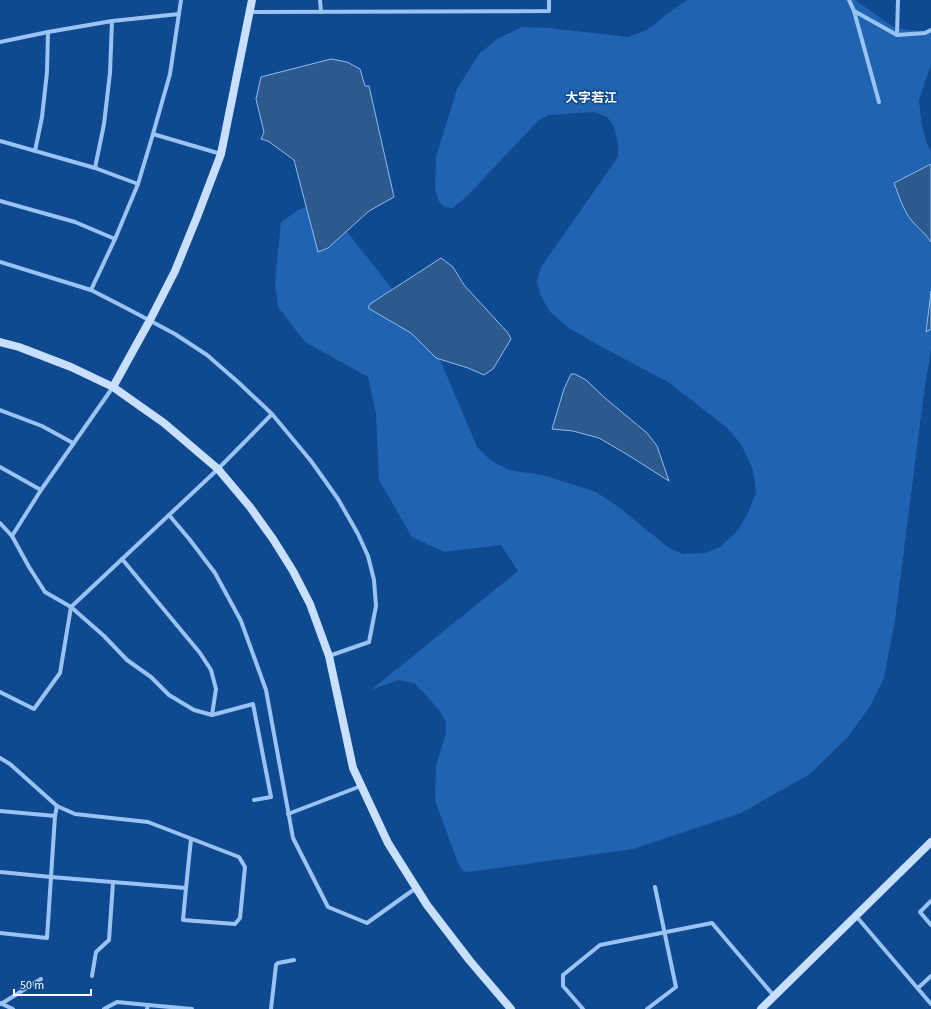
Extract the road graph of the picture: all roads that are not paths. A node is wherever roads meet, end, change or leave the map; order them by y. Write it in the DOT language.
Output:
graph roads {
  1 [pos="181,0"];
  2 [pos="252,0"];
  3 [pos="320,0"];
  4 [pos="549,0"];
  5 [pos="849,0"];
  6 [pos="898,0"];
  7 [pos="854,11"];
  8 [pos="251,12"];
  9 [pos="321,12"];
  10 [pos="179,14"];
  11 [pos="112,21"];
  12 [pos="931,30"];
  13 [pos="48,32"];
  14 [pos="897,35"];
  15 [pos="0,42"];
  16 [pos="879,102"];
  17 [pos="153,134"];
  18 [pos="0,141"];
  19 [pos="35,151"];
  20 [pos="221,154"];
  21 [pos="95,168"];
  22 [pos="138,184"];
  23 [pos="0,201"];
  24 [pos="115,239"];
  25 [pos="0,262"];
  26 [pos="91,290"];
  27 [pos="150,320"];
  28 [pos="0,342"];
  29 [pos="113,387"];
  30 [pos="0,410"];
  31 [pos="272,414"];
  32 [pos="74,443"];
  33 [pos="0,467"];
  34 [pos="218,469"];
  35 [pos="41,490"];
  36 [pos="169,515"];
  37 [pos="0,523"];
  38 [pos="12,536"];
  39 [pos="122,559"];
  40 [pos="71,607"];
  41 [pos="329,656"];
  42 [pos="0,692"];
  43 [pos="212,715"];
  44 [pos="0,758"];
  45 [pos="361,786"];
  46 [pos="254,800"];
  47 [pos="57,806"];
  48 [pos="0,811"];
  49 [pos="288,814"];
  50 [pos="55,816"];
  51 [pos="191,839"];
  52 [pos="931,842"];
  53 [pos="0,872"];
  54 [pos="51,877"];
  55 [pos="113,882"];
  56 [pos="655,887"];
  57 [pos="186,888"];
  58 [pos="416,888"];
  59 [pos="931,901"];
  60 [pos="855,916"];
  61 [pos="931,925"];
  62 [pos="664,932"];
  63 [pos="0,933"];
  64 [pos="294,960"];
  65 [pos="92,976"];
  66 [pos="931,976"];
  67 [pos="41,979"];
  68 [pos="918,988"];
  69 [pos="774,996"];
  70 [pos="0,1004"];
  71 [pos="931,1004"];
  72 [pos="148,1007"];
  73 [pos="13,1009"];
  74 [pos="104,1009"];
  75 [pos="192,1009"];
  76 [pos="271,1009"];
  77 [pos="510,1009"];
  78 [pos="583,1009"];
  79 [pos="647,1009"];
  80 [pos="761,1009"];
  1 -- 10 [label="street"];
  2 -- 8 [label="street"];
  3 -- 9 [label="street"];
  4 -- 9 [label="street"];
  5 -- 7 [label="street"];
  6 -- 14 [label="street"];
  7 -- 14 [label="street"];
  7 -- 16 [label="street"];
  8 -- 9 [label="street"];
  8 -- 20 [label="street"];
  10 -- 11 [label="street"];
  10 -- 17 [label="street"];
  11 -- 13 [label="street"];
  11 -- 21 [label="street"];
  12 -- 14 [label="street"];
  13 -- 15 [label="street"];
  13 -- 19 [label="street"];
  17 -- 20 [label="street"];
  17 -- 22 [label="street"];
  18 -- 19 [label="street"];
  19 -- 21 [label="street"];
  20 -- 27 [label="street"];
  21 -- 22 [label="street"];
  22 -- 24 [label="street"];
  23 -- 24 [label="street"];
  24 -- 26 [label="street"];
  25 -- 26 [label="street"];
  26 -- 27 [label="street"];
  27 -- 29 [label="street"];
  27 -- 31 [label="street"];
  28 -- 29 [label="street"];
  29 -- 32 [label="street"];
  29 -- 34 [label="street"];
  30 -- 32 [label="street"];
  31 -- 34 [label="street"];
  31 -- 41 [label="street"];
  32 -- 35 [label="street"];
  33 -- 35 [label="street"];
  34 -- 36 [label="street"];
  34 -- 41 [label="street"];
  35 -- 38 [label="street"];
  36 -- 39 [label="street"];
  36 -- 49 [label="street"];
  37 -- 38 [label="street"];
  38 -- 40 [label="street"];
  39 -- 40 [label="street"];
  39 -- 43 [label="street"];
  40 -- 42 [label="street"];
  40 -- 43 [label="street"];
  41 -- 45 [label="street"];
  43 -- 46 [label="street"];
  44 -- 47 [label="street"];
  45 -- 49 [label="street"];
  45 -- 58 [label="street"];
  47 -- 50 [label="street"];
  47 -- 51 [label="street"];
  48 -- 50 [label="street"];
  49 -- 58 [label="street"];
  50 -- 54 [label="street"];
  51 -- 57 [label="street"];
  51 -- 57 [label="street"];
  52 -- 60 [label="street"];
  53 -- 54 [label="street"];
  54 -- 55 [label="street"];
  54 -- 63 [label="street"];
  55 -- 57 [label="street"];
  55 -- 65 [label="street"];
  56 -- 62 [label="street"];
  58 -- 77 [label="street"];
  59 -- 61 [label="street"];
  60 -- 68 [label="street"];
  60 -- 69 [label="street"];
  62 -- 69 [label="street"];
  62 -- 78 [label="street"];
  62 -- 79 [label="street"];
  64 -- 76 [label="street"];
  66 -- 68 [label="street"];
  67 -- 70 [label="street"];
  68 -- 71 [label="street"];
  69 -- 80 [label="street"];
  70 -- 73 [label="street"];
  72 -- 74 [label="street"];
  72 -- 75 [label="street"];
}
